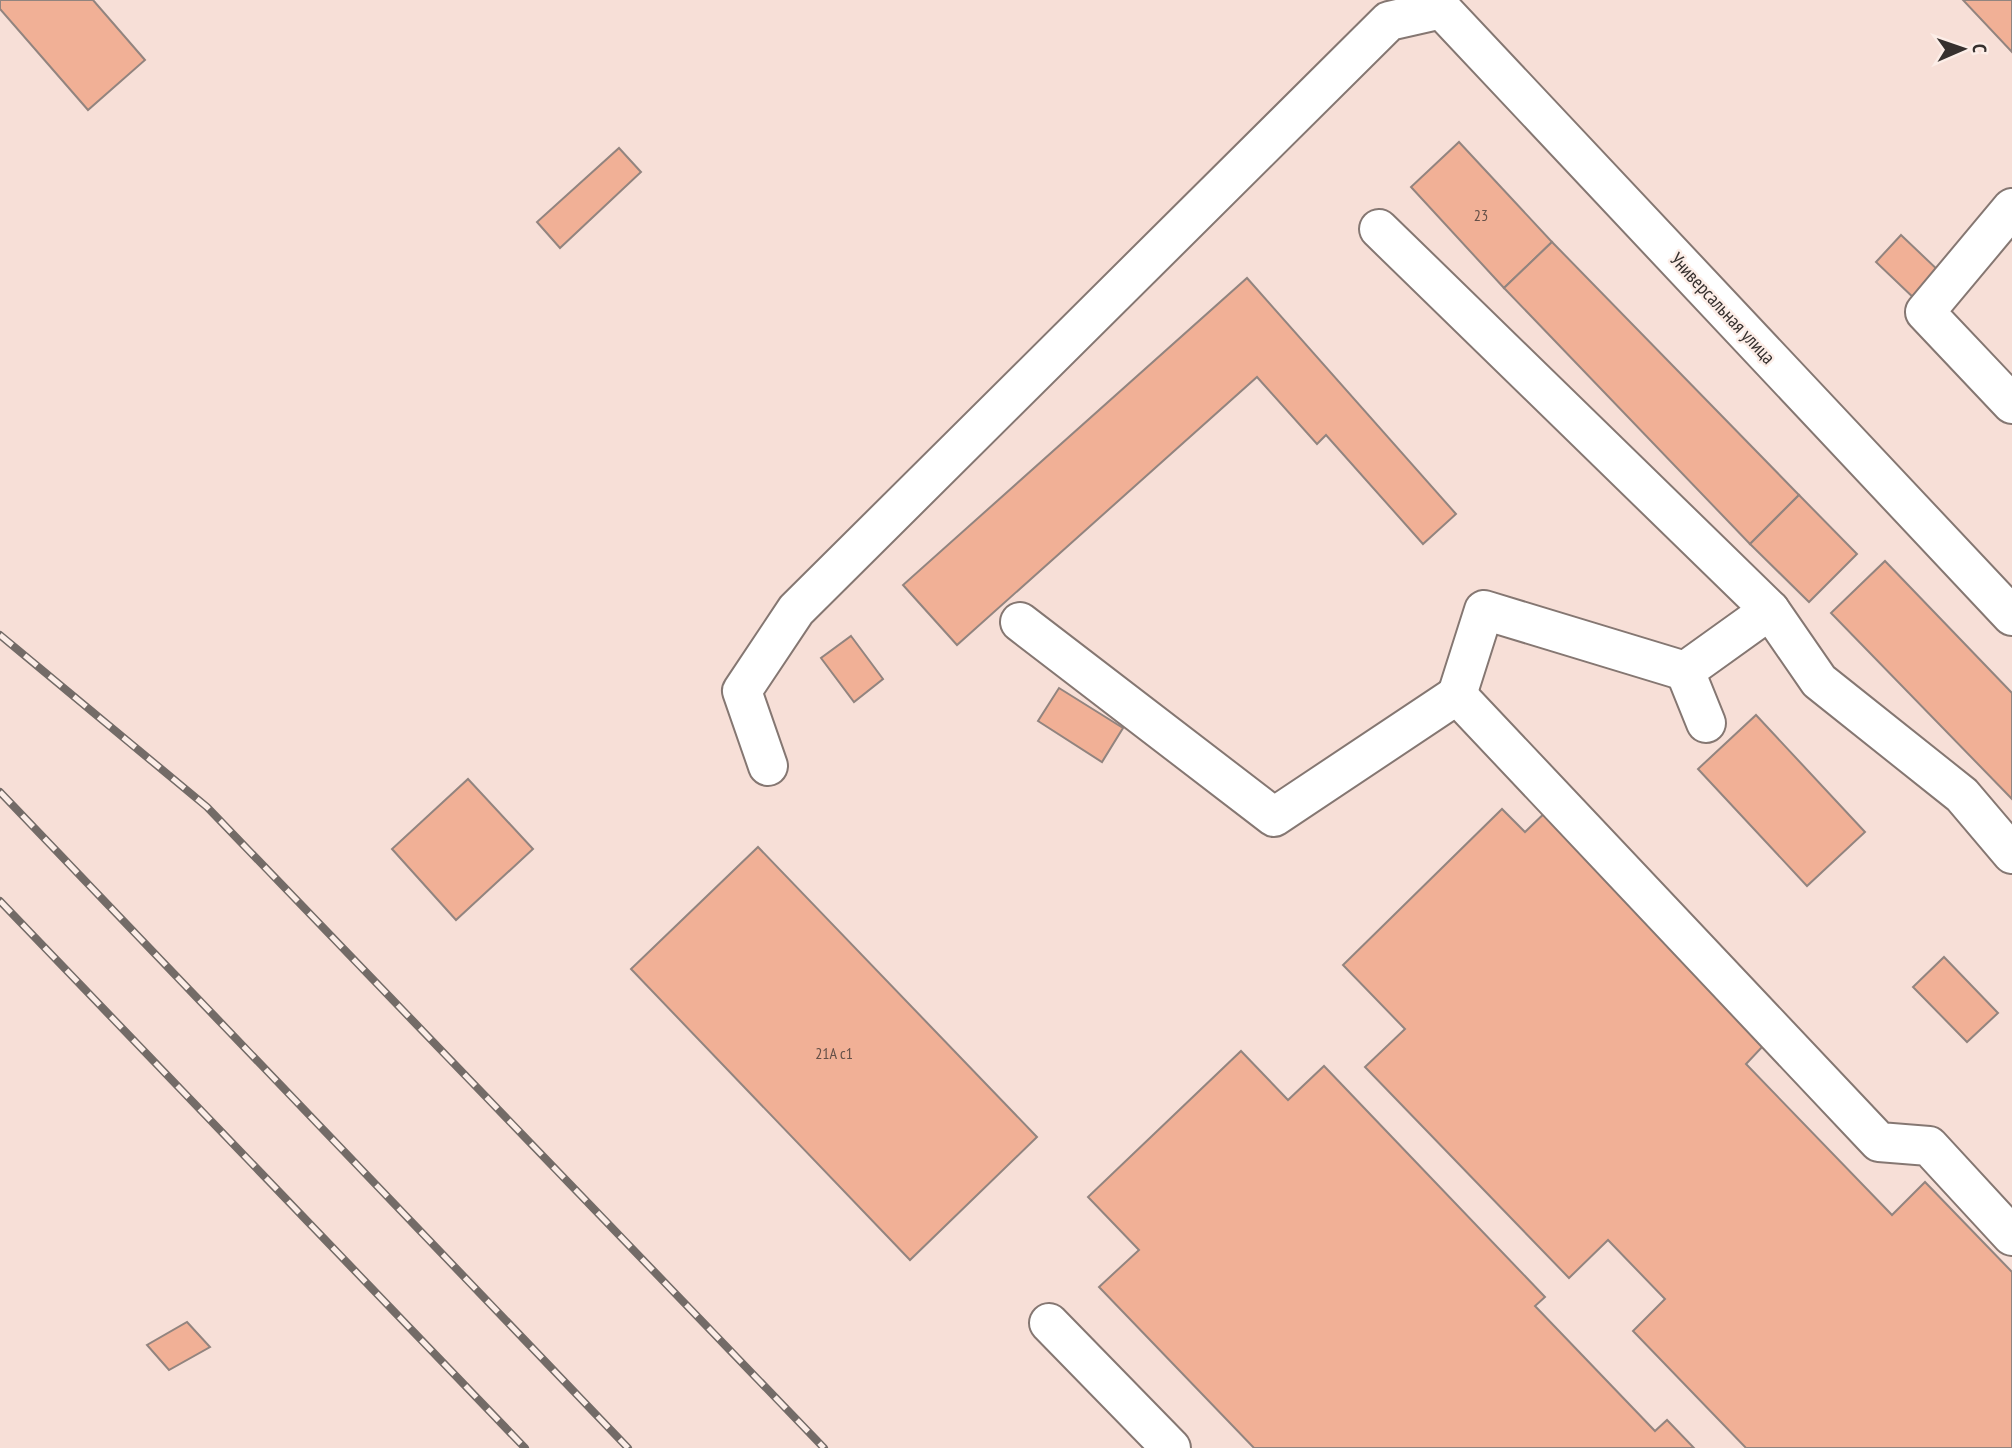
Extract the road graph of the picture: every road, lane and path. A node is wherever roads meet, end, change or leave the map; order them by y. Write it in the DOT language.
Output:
graph roads {
  1 [pos="1438,4"];
  2 [pos="2012,208"];
  3 [pos="1379,229"];
  4 [pos="2012,404"];
  5 [pos="1770,610"];
  6 [pos="2012,616"];
  7 [pos="1020,622"];
  8 [pos="1685,671"];
  9 [pos="1457,695"];
  10 [pos="1706,723"];
  11 [pos="768,765"];
  12 [pos="2012,854"];
  13 [pos="2012,1236"];
  14 [pos="1049,1323"];
  15 [pos="1171,1448"];
  1 -- 6 [label="street, Универсальная улица"];
  1 -- 11 [label="street"];
  2 -- 4 [label="street"];
  3 -- 5 [label="street"];
  5 -- 8 [label="street"];
  5 -- 12 [label="street"];
  7 -- 9 [label="street"];
  8 -- 9 [label="street"];
  8 -- 10 [label="street"];
  9 -- 13 [label="street"];
  14 -- 15 [label="street"];
}
